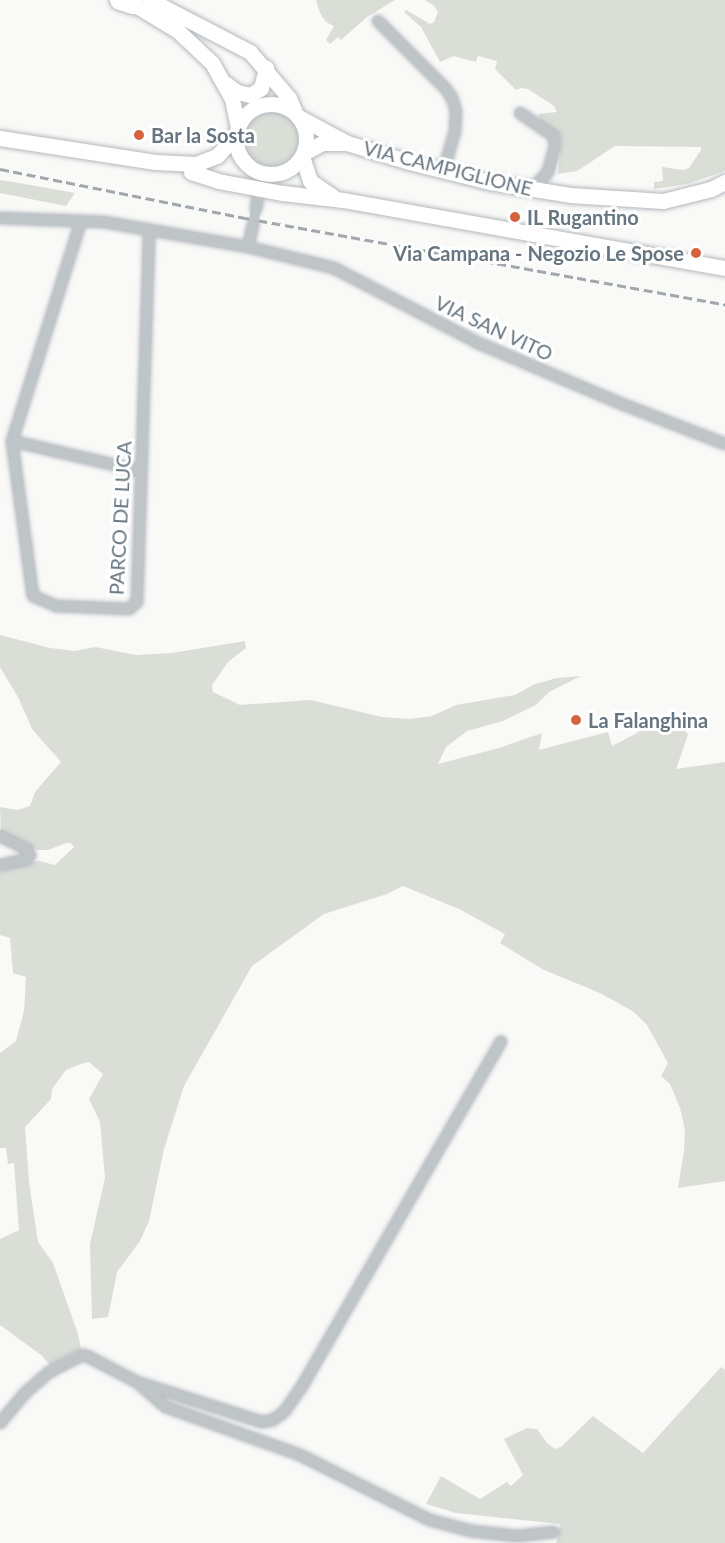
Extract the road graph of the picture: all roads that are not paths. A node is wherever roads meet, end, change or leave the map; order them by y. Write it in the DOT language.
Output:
graph roads {
  1 [pos="133,1"];
  2 [pos="378,21"];
  3 [pos="229,39"];
  4 [pos="212,63"];
  5 [pos="266,68"];
  6 [pos="225,83"];
  7 [pos="520,113"];
  8 [pos="297,115"];
  9 [pos="237,131"];
  10 [pos="0,138"];
  11 [pos="347,143"];
  12 [pos="303,155"];
  13 [pos="155,162"];
  14 [pos="444,170"];
  15 [pos="191,172"];
  16 [pos="263,173"];
  17 [pos="725,182"];
  18 [pos="259,189"];
  19 [pos="532,189"];
  20 [pos="298,195"];
  21 [pos="343,200"];
  22 [pos="0,218"];
  23 [pos="81,221"];
  24 [pos="149,231"];
  25 [pos="248,247"];
  26 [pos="725,268"];
  27 [pos="12,441"];
  28 [pos="725,444"];
  29 [pos="141,471"];
  30 [pos="0,836"];
  31 [pos="0,865"];
  32 [pos="501,1042"];
  33 [pos="137,1382"];
  34 [pos="0,1423"];
  35 [pos="554,1532"];
  1 -- 3 [label="main road"];
  1 -- 4 [label="main road"];
  2 -- 14 [label="street"];
  3 -- 4 [label="main road"];
  3 -- 5 [label="main road"];
  4 -- 6 [label="main road"];
  5 -- 6 [label="main road"];
  5 -- 8 [label="main road"];
  6 -- 9 [label="main road"];
  7 -- 19 [label="street"];
  8 -- 9 [label="main road"];
  8 -- 11 [label="main road, VIA CAMPIGLIONE"];
  8 -- 12 [label="main road"];
  9 -- 13 [label="main road"];
  9 -- 16 [label="main road"];
  10 -- 13 [label="main road"];
  11 -- 12 [label="main road, VIA CAMPIGLIONE"];
  11 -- 14 [label="main road, VIA CAMPIGLIONE"];
  12 -- 16 [label="main road"];
  12 -- 21 [label="main road"];
  13 -- 15 [label="main road"];
  14 -- 19 [label="main road, VIA CAMPIGLIONE"];
  15 -- 16 [label="main road"];
  15 -- 18 [label="main road"];
  16 -- 20 [label="main road"];
  17 -- 19 [label="main road, VIA CAMPIGLIONE"];
  18 -- 20 [label="main road"];
  18 -- 25 [label="street, bridge"];
  20 -- 21 [label="main road"];
  21 -- 26 [label="main road"];
  22 -- 23 [label="street, VIA SAN VITO"];
  23 -- 24 [label="street, VIA SAN VITO"];
  23 -- 27 [label="street, PARCO DE LUCA"];
  24 -- 25 [label="street, VIA SAN VITO"];
  24 -- 29 [label="street, PARCO DE LUCA"];
  25 -- 28 [label="street, VIA SAN VITO"];
  27 -- 29 [label="street"];
  27 -- 29 [label="street, PARCO DE LUCA"];
  30 -- 31 [label="street"];
  32 -- 33 [label="street"];
  33 -- 34 [label="street"];
  33 -- 35 [label="street"];
}
